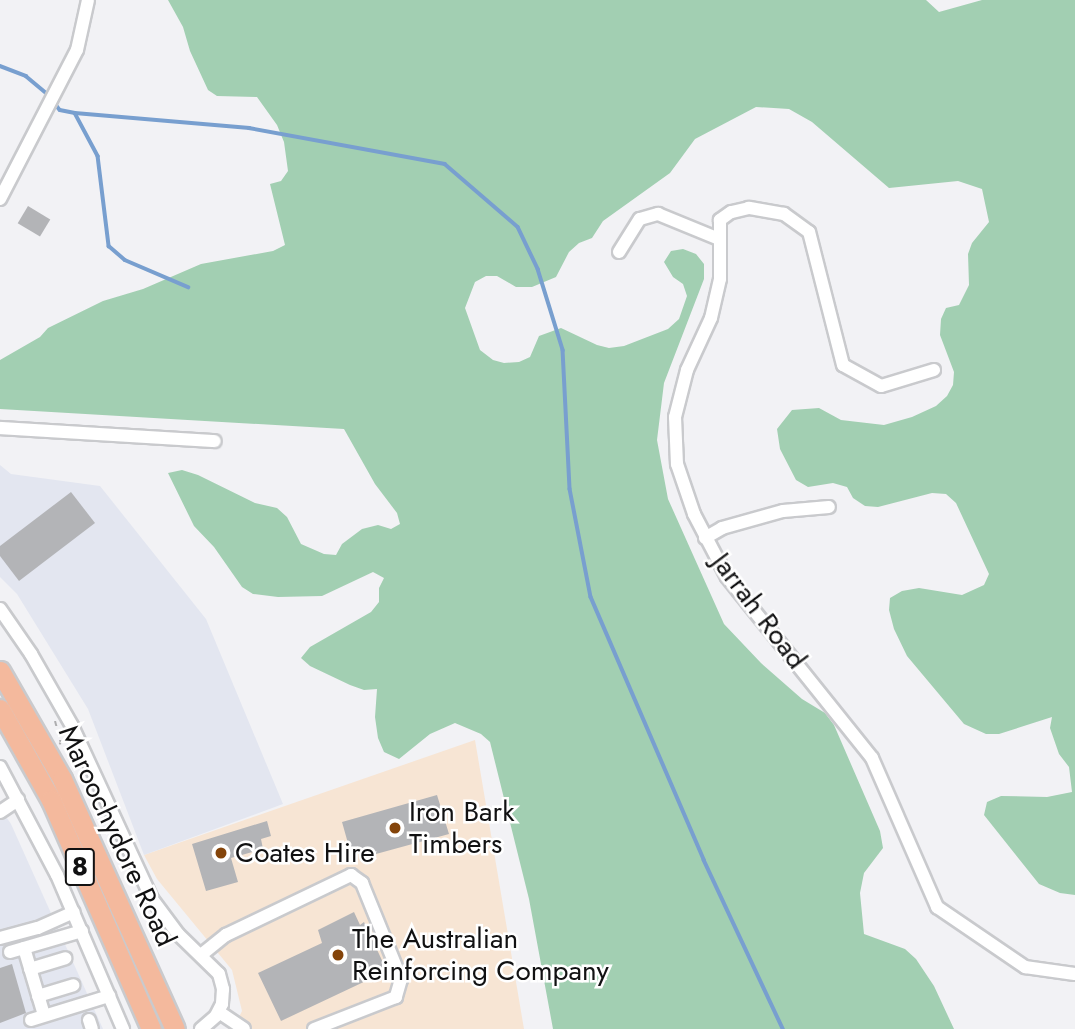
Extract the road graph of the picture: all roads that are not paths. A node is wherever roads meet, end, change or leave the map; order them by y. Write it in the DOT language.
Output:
graph roads {
  1 [pos="88,0"];
  2 [pos="0,199"];
  3 [pos="719,239"];
  4 [pos="619,252"];
  5 [pos="934,370"];
  6 [pos="0,428"];
  7 [pos="215,441"];
  8 [pos="829,507"];
  9 [pos="705,538"];
  10 [pos="0,609"];
  11 [pos="0,671"];
  12 [pos="0,709"];
  13 [pos="0,767"];
  14 [pos="18,800"];
  15 [pos="0,812"];
  16 [pos="74,912"];
  17 [pos="82,931"];
  18 [pos="0,938"];
  19 [pos="24,948"];
  20 [pos="10,952"];
  21 [pos="201,955"];
  22 [pos="65,958"];
  23 [pos="30,969"];
  24 [pos="1075,974"];
  25 [pos="73,985"];
  26 [pos="38,996"];
  27 [pos="109,996"];
  28 [pos="219,1012"];
  29 [pos="44,1015"];
  30 [pos="31,1020"];
  31 [pos="123,1029"];
  32 [pos="152,1029"];
  33 [pos="175,1029"];
  34 [pos="201,1029"];
  35 [pos="244,1029"];
  36 [pos="314,1029"];
  1 -- 2 [label="street"];
  3 -- 4 [label="street"];
  3 -- 5 [label="street, Jarrah Road"];
  3 -- 9 [label="street, Jarrah Road"];
  6 -- 7 [label="street"];
  8 -- 9 [label="street"];
  9 -- 24 [label="street, Jarrah Road"];
  10 -- 21 [label="street"];
  11 -- 33 [label="highway, Maroochydore Road / 8"];
  12 -- 32 [label="highway, Maroochydore Road / 8"];
  13 -- 14 [label="street"];
  14 -- 15 [label="street"];
  14 -- 16 [label="street"];
  16 -- 17 [label="street"];
  16 -- 18 [label="street"];
  17 -- 19 [label="street"];
  17 -- 27 [label="street"];
  19 -- 20 [label="street"];
  19 -- 23 [label="street"];
  21 -- 28 [label="street"];
  21 -- 36 [label="street"];
  22 -- 23 [label="street"];
  23 -- 26 [label="street"];
  25 -- 26 [label="street"];
  26 -- 29 [label="street"];
  27 -- 29 [label="street"];
  27 -- 31 [label="street"];
  28 -- 34 [label="street"];
  28 -- 35 [label="street"];
  29 -- 30 [label="street"];
}
